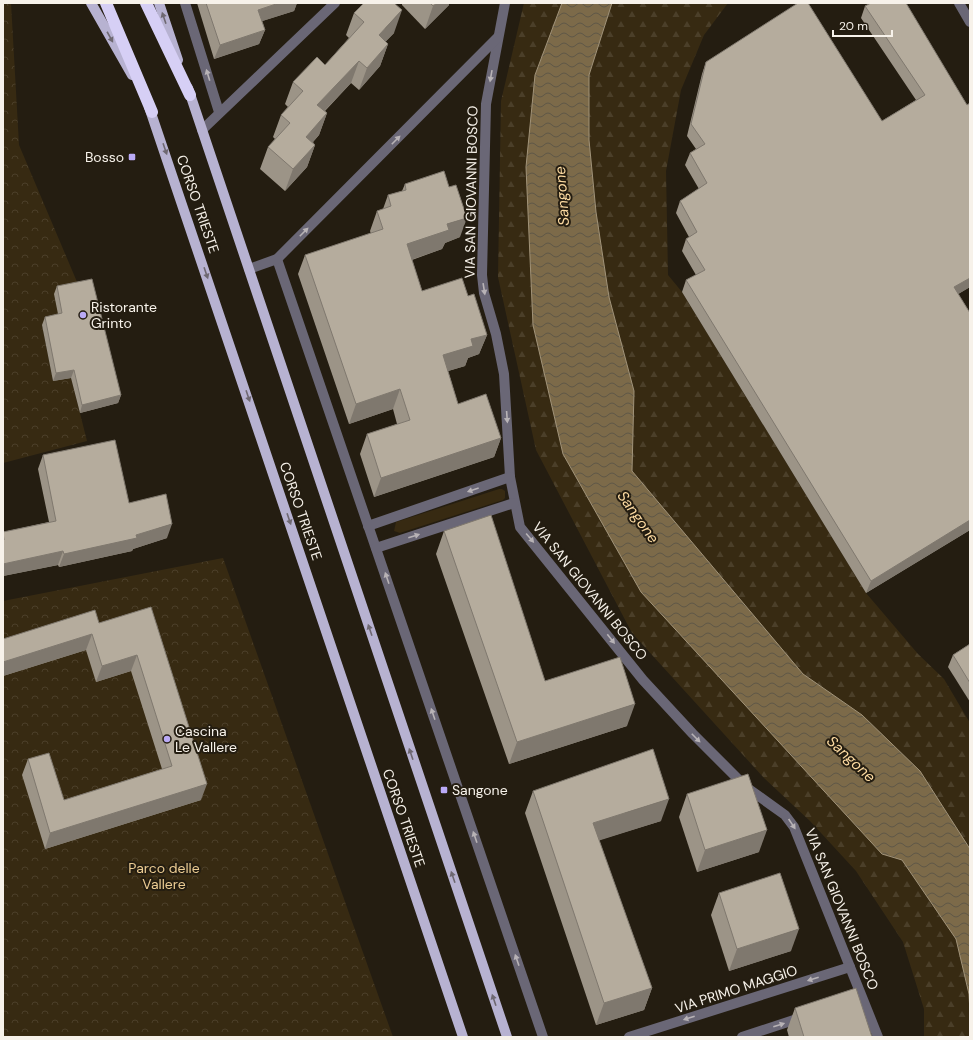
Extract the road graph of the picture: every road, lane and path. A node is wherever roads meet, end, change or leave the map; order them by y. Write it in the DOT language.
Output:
graph roads {
  1 [pos="91,3"];
  2 [pos="106,3"];
  3 [pos="146,3"];
  4 [pos="159,3"];
  5 [pos="185,3"];
  6 [pos="335,3"];
  7 [pos="505,3"];
  8 [pos="958,3"];
  9 [pos="970,22"];
  10 [pos="498,38"];
  11 [pos="190,95"];
  12 [pos="152,112"];
  13 [pos="219,112"];
  14 [pos="202,130"];
  15 [pos="277,259"];
  16 [pos="249,269"];
  17 [pos="510,478"];
  18 [pos="514,504"];
  19 [pos="368,526"];
  20 [pos="376,548"];
  21 [pos="850,967"];
  22 [pos="809,1015"];
  23 [pos="463,1037"];
  24 [pos="507,1037"];
  25 [pos="543,1037"];
  26 [pos="629,1037"];
  27 [pos="742,1037"];
  28 [pos="878,1037"];
  1 -- 12 [label="main road, CORSO TRIESTE, one-way"];
  2 -- 12 [label="highway"];
  3 -- 11 [label="highway"];
  11 -- 4 [label="main road, CORSO TRIESTE, one-way"];
  13 -- 5 [label="street, one-way"];
  6 -- 13 [label="street"];
  7 -- 10 [label="street, VIA SAN GIOVANNI BOSCO"];
  8 -- 9 [label="street"];
  15 -- 10 [label="street, one-way"];
  10 -- 17 [label="street, VIA SAN GIOVANNI BOSCO, one-way"];
  11 -- 14 [label="main road, CORSO TRIESTE"];
  12 -- 23 [label="main road, CORSO TRIESTE, one-way"];
  13 -- 14 [label="street"];
  14 -- 16 [label="main road, CORSO TRIESTE"];
  15 -- 16 [label="street"];
  15 -- 19 [label="street"];
  24 -- 16 [label="main road, CORSO TRIESTE, one-way"];
  17 -- 18 [label="street, VIA SAN GIOVANNI BOSCO"];
  17 -- 19 [label="street, one-way"];
  20 -- 18 [label="street, one-way"];
  18 -- 21 [label="street, VIA SAN GIOVANNI BOSCO, one-way"];
  19 -- 20 [label="street"];
  25 -- 20 [label="street, one-way"];
  21 -- 26 [label="street, VIA PRIMO MAGGIO, one-way"];
  21 -- 28 [label="street, VIA SAN GIOVANNI BOSCO"];
  27 -- 22 [label="street, one-way"];
}
